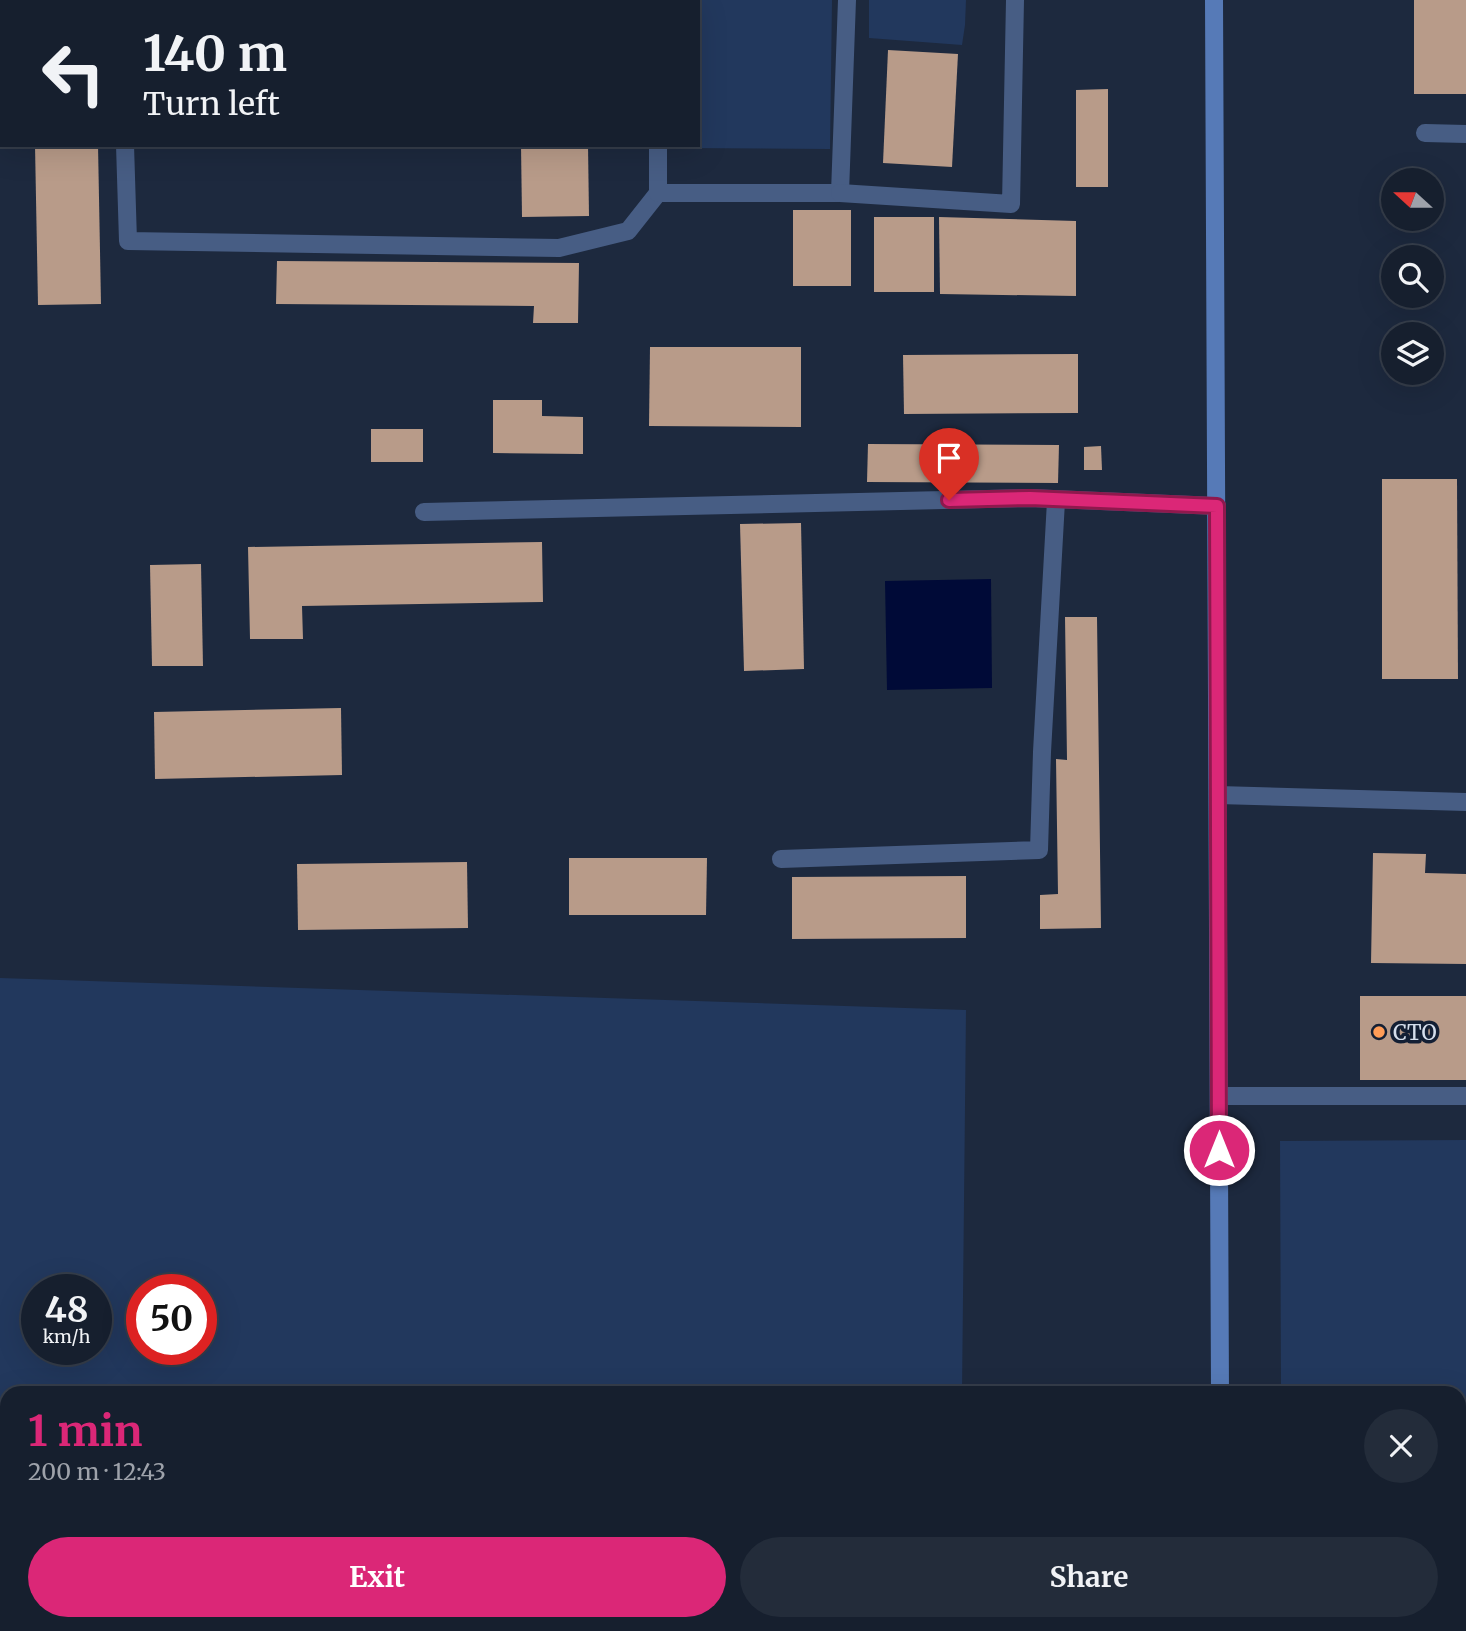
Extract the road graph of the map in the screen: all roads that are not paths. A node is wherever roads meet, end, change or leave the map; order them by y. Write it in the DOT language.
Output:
graph roads {
  1 [pos="847,0"];
  2 [pos="1015,0"];
  3 [pos="1214,0"];
  4 [pos="1425,133"];
  5 [pos="1466,134"];
  6 [pos="125,147"];
  7 [pos="658,147"];
  8 [pos="658,193"];
  9 [pos="840,193"];
  10 [pos="1056,501"];
  11 [pos="1217,506"];
  12 [pos="425,512"];
  13 [pos="1218,795"];
  14 [pos="1466,802"];
  15 [pos="781,859"];
  16 [pos="1219,1096"];
  17 [pos="1466,1096"];
  18 [pos="1220,1386"];
  1 -- 9 [label="lane"];
  2 -- 9 [label="lane"];
  3 -- 11 [label="main road"];
  4 -- 5 [label="lane"];
  6 -- 8 [label="lane"];
  7 -- 8 [label="lane"];
  8 -- 9 [label="lane"];
  10 -- 11 [label="lane"];
  10 -- 12 [label="lane"];
  10 -- 15 [label="lane"];
  11 -- 13 [label="main road"];
  13 -- 14 [label="lane"];
  13 -- 16 [label="main road"];
  16 -- 17 [label="lane"];
  16 -- 18 [label="main road"];
}
